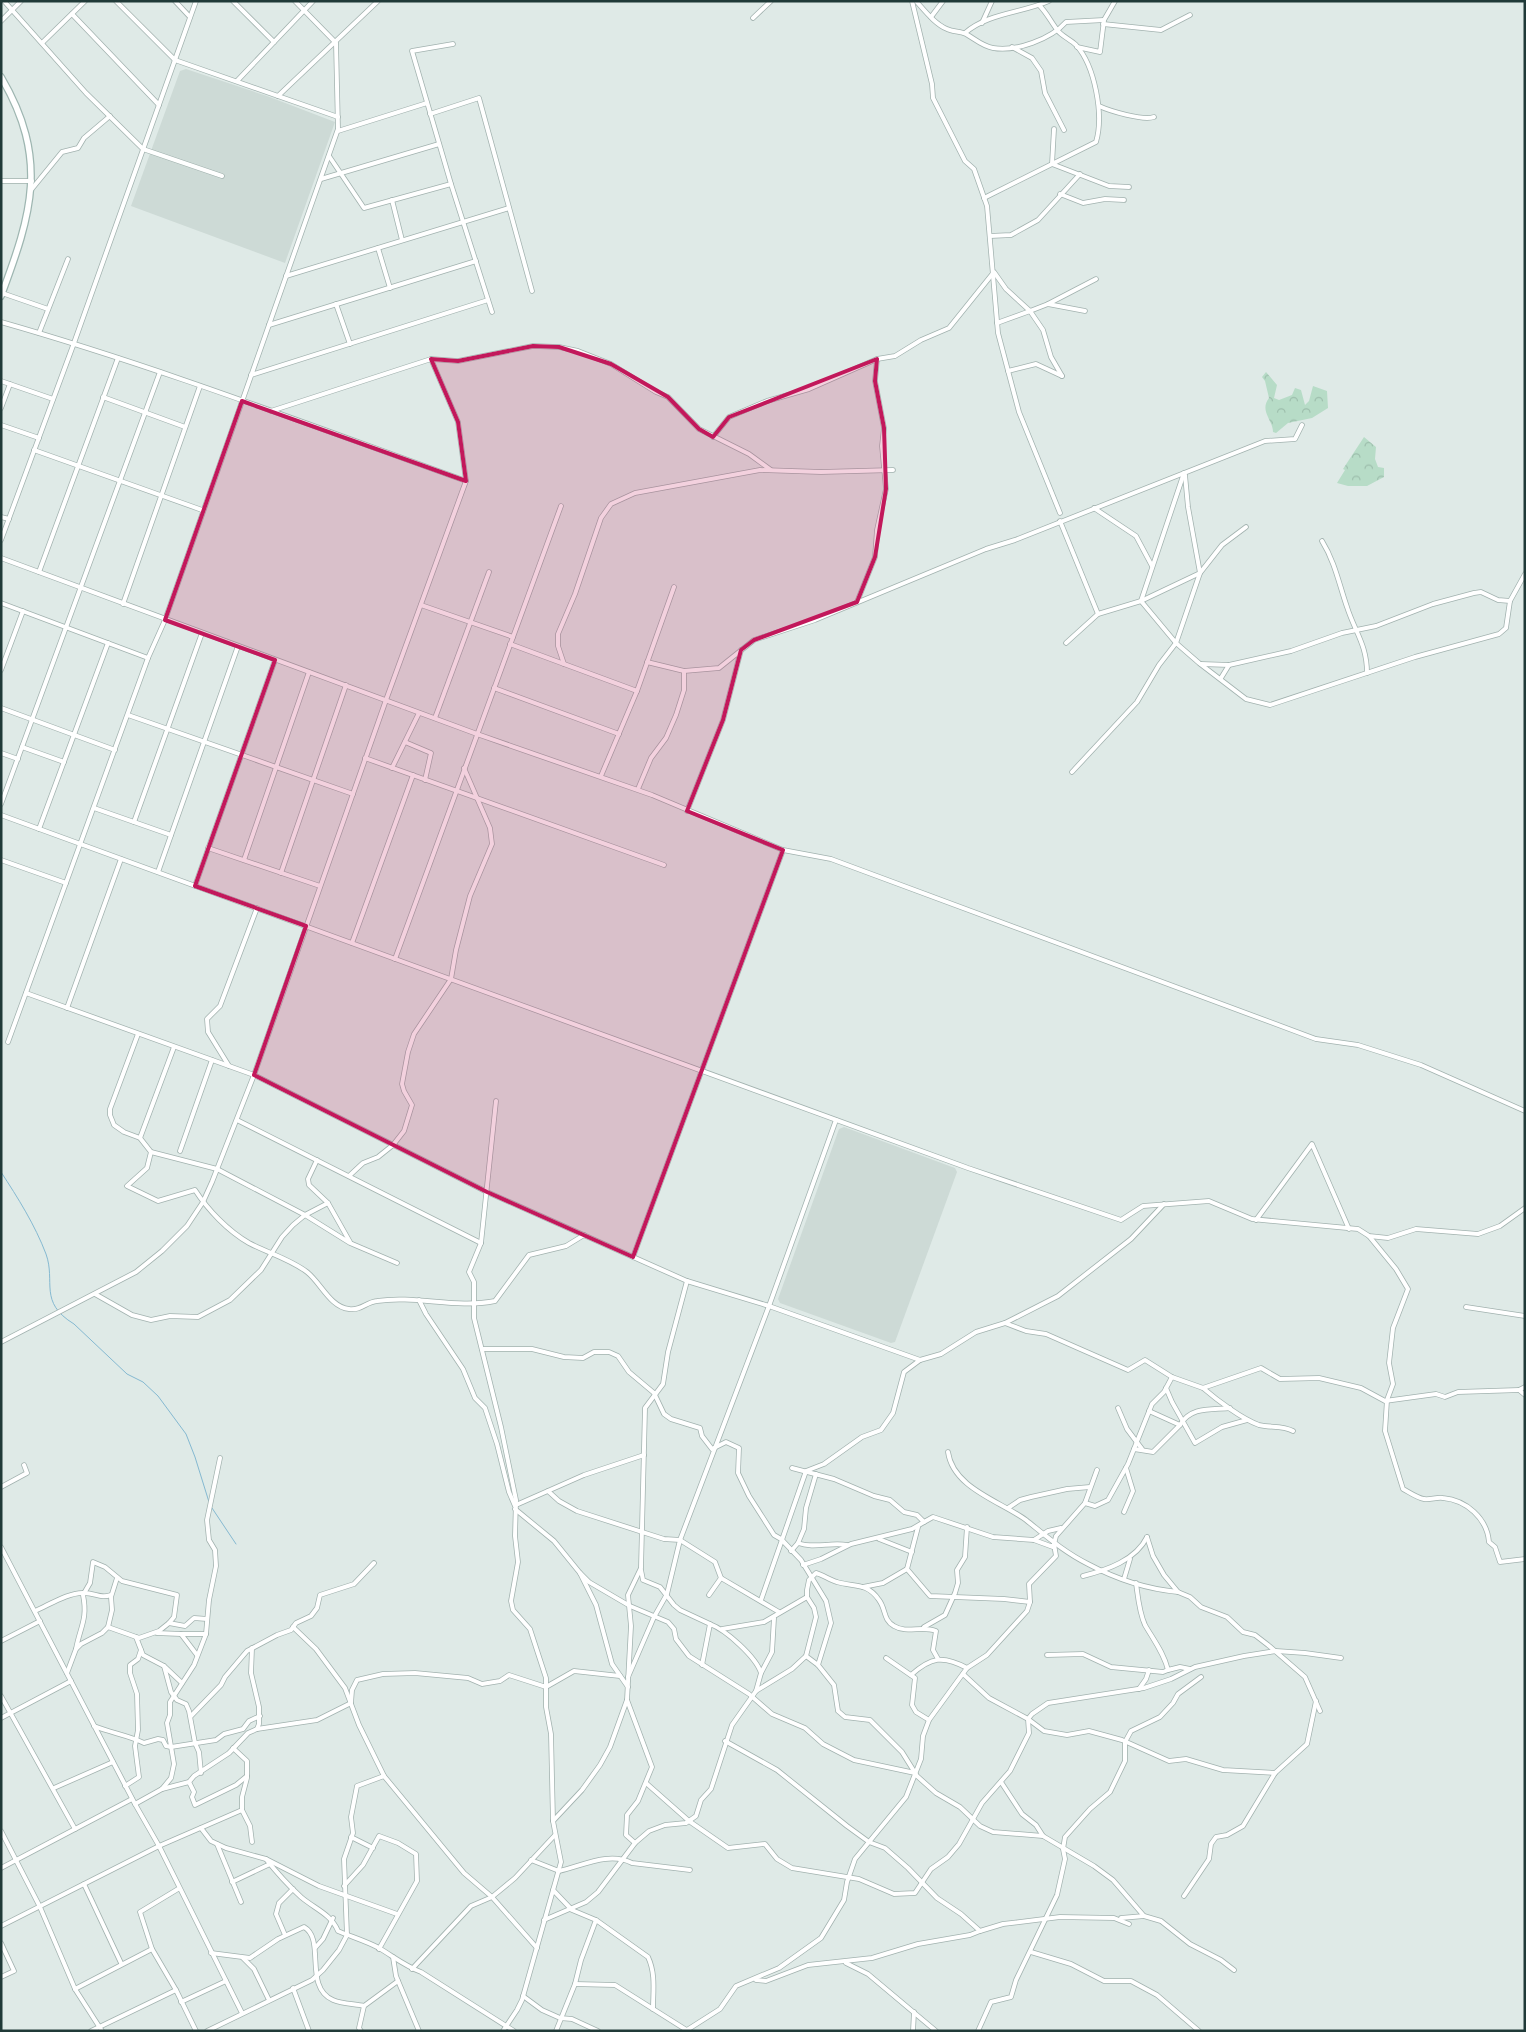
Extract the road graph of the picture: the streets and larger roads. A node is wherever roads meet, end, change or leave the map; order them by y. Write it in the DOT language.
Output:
graph roads {
  1 [pos="4,1"];
  2 [pos="21,1"];
  3 [pos="84,1"];
  4 [pos="116,1"];
  5 [pos="175,1"];
  6 [pos="196,1"];
  7 [pos="233,1"];
  8 [pos="295,1"];
  9 [pos="314,1"];
  10 [pos="378,1"];
  11 [pos="771,1"];
  12 [pos="912,1"];
  13 [pos="916,1"];
  14 [pos="943,1"];
  15 [pos="992,1"];
  16 [pos="1049,1"];
  17 [pos="1115,1"];
  18 [pos="1039,6"];
  19 [pos="12,10"];
  20 [pos="304,11"];
  21 [pos="72,14"];
  22 [pos="1190,15"];
  23 [pos="190,17"];
  24 [pos="931,17"];
  25 [pos="753,18"];
  26 [pos="1,21"];
  27 [pos="1103,22"];
  28 [pos="982,23"];
  29 [pos="1058,31"];
  30 [pos="964,33"];
  31 [pos="43,42"];
  32 [pos="274,42"];
  33 [pos="336,43"];
  34 [pos="453,44"];
  35 [pos="1012,47"];
  36 [pos="1077,47"];
  37 [pos="175,60"];
  38 [pos="1,77"];
  39 [pos="237,82"];
  40 [pos="278,96"];
  41 [pos="427,103"];
  42 [pos="159,105"];
  43 [pos="1099,106"];
  44 [pos="430,114"];
  45 [pos="110,116"];
  46 [pos="338,117"];
  47 [pos="1154,117"];
  48 [pos="1054,129"];
  49 [pos="1064,130"];
  50 [pos="338,131"];
  51 [pos="439,144"];
  52 [pos="143,150"];
  53 [pos="329,156"];
  54 [pos="1052,164"];
  55 [pos="339,174"];
  56 [pos="1080,174"];
  57 [pos="222,176"];
  58 [pos="321,179"];
  59 [pos="1,181"];
  60 [pos="32,181"];
  61 [pos="451,184"];
  62 [pos="1129,187"];
  63 [pos="31,190"];
  64 [pos="1060,194"];
  65 [pos="984,198"];
  66 [pos="392,200"];
  67 [pos="1124,200"];
  68 [pos="509,208"];
  69 [pos="463,222"];
  70 [pos="990,236"];
  71 [pos="402,240"];
  72 [pos="378,248"];
  73 [pos="68,259"];
  74 [pos="476,261"];
  75 [pos="994,272"];
  76 [pos="286,276"];
  77 [pos="1096,279"];
  78 [pos="390,288"];
  79 [pos="532,291"];
  80 [pos="2,294"];
  81 [pos="488,300"];
  82 [pos="336,304"];
  83 [pos="1048,304"];
  84 [pos="48,309"];
  85 [pos="1085,311"];
  86 [pos="492,312"];
  87 [pos="1030,312"];
  88 [pos="1,322"];
  89 [pos="997,323"];
  90 [pos="269,325"];
  91 [pos="38,333"];
  92 [pos="74,343"];
  93 [pos="350,344"];
  94 [pos="118,358"];
  95 [pos="432,359"];
  96 [pos="877,360"];
  97 [pos="1008,371"];
  98 [pos="160,372"];
  99 [pos="251,375"];
  100 [pos="1,381"];
  101 [pos="10,384"];
  102 [pos="200,386"];
  103 [pos="103,397"];
  104 [pos="53,399"];
  105 [pos="242,401"];
  106 [pos="1,408"];
  107 [pos="271,411"];
  108 [pos="145,413"];
  109 [pos="1,425"];
  110 [pos="1302,426"];
  111 [pos="185,427"];
  112 [pos="713,437"];
  113 [pos="39,438"];
  114 [pos="34,450"];
  115 [pos="78,465"];
  116 [pos="771,470"];
  117 [pos="884,470"];
  118 [pos="893,470"];
  119 [pos="1184,473"];
  120 [pos="120,480"];
  121 [pos="466,481"];
  122 [pos="160,495"];
  123 [pos="561,506"];
  124 [pos="1094,508"];
  125 [pos="202,510"];
  126 [pos="1060,513"];
  127 [pos="1,517"];
  128 [pos="8,519"];
  129 [pos="1060,521"];
  130 [pos="1246,527"];
  131 [pos="1,540"];
  132 [pos="1322,541"];
  133 [pos="1,558"];
  134 [pos="1152,566"];
  135 [pos="39,572"];
  136 [pos="489,572"];
  137 [pos="1200,573"];
  138 [pos="1525,574"];
  139 [pos="674,587"];
  140 [pos="81,588"];
  141 [pos="1141,601"];
  142 [pos="1510,601"];
  143 [pos="857,602"];
  144 [pos="1,604"];
  145 [pos="123,604"];
  146 [pos="421,605"];
  147 [pos="23,612"];
  148 [pos="1098,614"];
  149 [pos="165,620"];
  150 [pos="471,622"];
  151 [pos="66,627"];
  152 [pos="1358,630"];
  153 [pos="202,633"];
  154 [pos="513,637"];
  155 [pos="1066,642"];
  156 [pos="108,643"];
  157 [pos="1176,643"];
  158 [pos="510,644"];
  159 [pos="238,646"];
  160 [pos="742,650"];
  161 [pos="148,658"];
  162 [pos="275,660"];
  163 [pos="647,662"];
  164 [pos="564,664"];
  165 [pos="1199,664"];
  166 [pos="1229,665"];
  167 [pos="1,670"];
  168 [pos="684,671"];
  169 [pos="309,672"];
  170 [pos="1367,673"];
  171 [pos="1221,678"];
  172 [pos="346,685"];
  173 [pos="494,688"];
  174 [pos="637,691"];
  175 [pos="386,700"];
  176 [pos="1,708"];
  177 [pos="419,712"];
  178 [pos="128,714"];
  179 [pos="435,718"];
  180 [pos="32,720"];
  181 [pos="168,729"];
  182 [pos="477,734"];
  183 [pos="619,734"];
  184 [pos="74,735"];
  185 [pos="204,742"];
  186 [pos="405,742"];
  187 [pos="22,747"];
  188 [pos="115,750"];
  189 [pos="1,753"];
  190 [pos="241,755"];
  191 [pos="365,758"];
  192 [pos="18,759"];
  193 [pos="64,762"];
  194 [pos="276,767"];
  195 [pos="392,768"];
  196 [pos="464,768"];
  197 [pos="1072,772"];
  198 [pos="413,775"];
  199 [pos="601,776"];
  200 [pos="313,780"];
  201 [pos="425,780"];
  202 [pos="638,790"];
  203 [pos="456,791"];
  204 [pos="353,794"];
  205 [pos="480,799"];
  206 [pos="1,804"];
  207 [pos="94,808"];
  208 [pos="687,811"];
  209 [pos="1,815"];
  210 [pos="134,822"];
  211 [pos="39,829"];
  212 [pos="171,835"];
  213 [pos="81,844"];
  214 [pos="208,848"];
  215 [pos="783,850"];
  216 [pos="121,859"];
  217 [pos="1,860"];
  218 [pos="244,860"];
  219 [pos="664,865"];
  220 [pos="158,872"];
  221 [pos="281,873"];
  222 [pos="66,883"];
  223 [pos="195,886"];
  224 [pos="320,886"];
  225 [pos="257,908"];
  226 [pos="306,926"];
  227 [pos="352,943"];
  228 [pos="395,959"];
  229 [pos="452,979"];
  230 [pos="26,994"];
  231 [pos="67,1008"];
  232 [pos="138,1034"];
  233 [pos="8,1042"];
  234 [pos="174,1047"];
  235 [pos="212,1060"];
  236 [pos="229,1067"];
  237 [pos="703,1071"];
  238 [pos="254,1075"];
  239 [pos="496,1101"];
  240 [pos="1525,1111"];
  241 [pos="237,1120"];
  242 [pos="836,1120"];
  243 [pos="140,1138"];
  244 [pos="393,1145"];
  245 [pos="180,1151"];
  246 [pos="151,1152"];
  247 [pos="317,1160"];
  248 [pos="217,1169"];
  249 [pos="349,1176"];
  250 [pos="487,1192"];
  251 [pos="203,1202"];
  252 [pos="328,1203"];
  253 [pos="1164,1204"];
  254 [pos="1525,1208"];
  255 [pos="305,1215"];
  256 [pos="1256,1220"];
  257 [pos="1349,1228"];
  258 [pos="584,1235"];
  259 [pos="1369,1236"];
  260 [pos="350,1243"];
  261 [pos="481,1243"];
  262 [pos="272,1253"];
  263 [pos="633,1257"];
  264 [pos="397,1263"];
  265 [pos="687,1281"];
  266 [pos="95,1294"];
  267 [pos="419,1300"];
  268 [pos="474,1305"];
  269 [pos="769,1306"];
  270 [pos="1466,1306"];
  271 [pos="1525,1316"];
  272 [pos="1005,1323"];
  273 [pos="1,1342"];
  274 [pos="482,1349"];
  275 [pos="920,1360"];
  276 [pos="1172,1377"];
  277 [pos="1525,1387"];
  278 [pos="1166,1388"];
  279 [pos="1203,1388"];
  280 [pos="1519,1390"];
  281 [pos="656,1394"];
  282 [pos="1525,1395"];
  283 [pos="1387,1400"];
  284 [pos="1118,1408"];
  285 [pos="1230,1408"];
  286 [pos="1149,1411"];
  287 [pos="1248,1420"];
  288 [pos="1182,1422"];
  289 [pos="1293,1431"];
  290 [pos="1135,1442"];
  291 [pos="715,1449"];
  292 [pos="1134,1450"];
  293 [pos="1143,1450"];
  294 [pos="948,1452"];
  295 [pos="644,1455"];
  296 [pos="220,1458"];
  297 [pos="24,1465"];
  298 [pos="792,1468"];
  299 [pos="1126,1468"];
  300 [pos="1097,1470"];
  301 [pos="806,1471"];
  302 [pos="816,1474"];
  303 [pos="1,1487"];
  304 [pos="1090,1487"];
  305 [pos="548,1491"];
  306 [pos="1084,1503"];
  307 [pos="516,1507"];
  308 [pos="1008,1508"];
  309 [pos="1124,1512"];
  310 [pos="924,1522"];
  311 [pos="967,1526"];
  312 [pos="918,1527"];
  313 [pos="1062,1527"];
  314 [pos="642,1530"];
  315 [pos="1043,1534"];
  316 [pos="877,1538"];
  317 [pos="781,1539"];
  318 [pos="680,1540"];
  319 [pos="1034,1540"];
  320 [pos="798,1544"];
  321 [pos="1054,1544"];
  322 [pos="847,1545"];
  323 [pos="1,1547"];
  324 [pos="791,1551"];
  325 [pos="912,1552"];
  326 [pos="1130,1559"];
  327 [pos="1525,1559"];
  328 [pos="374,1563"];
  329 [pos="803,1565"];
  330 [pos="641,1568"];
  331 [pos="907,1569"];
  332 [pos="1101,1570"];
  333 [pos="580,1573"];
  334 [pos="1083,1576"];
  335 [pos="810,1577"];
  336 [pos="117,1578"];
  337 [pos="721,1578"];
  338 [pos="1124,1579"];
  339 [pos="1136,1583"];
  340 [pos="863,1587"];
  341 [pos="1178,1592"];
  342 [pos="84,1593"];
  343 [pos="667,1594"];
  344 [pos="111,1595"];
  345 [pos="709,1595"];
  346 [pos="807,1597"];
  347 [pos="952,1598"];
  348 [pos="761,1600"];
  349 [pos="1030,1602"];
  350 [pos="630,1606"];
  351 [pos="35,1611"];
  352 [pos="779,1612"];
  353 [pos="654,1617"];
  354 [pos="774,1618"];
  355 [pos="207,1619"];
  356 [pos="40,1621"];
  357 [pos="169,1623"];
  358 [pos="710,1624"];
  359 [pos="108,1627"];
  360 [pos="293,1627"];
  361 [pos="924,1628"];
  362 [pos="722,1629"];
  363 [pos="154,1633"];
  364 [pos="180,1634"];
  365 [pos="206,1634"];
  366 [pos="136,1637"];
  367 [pos="1,1641"];
  368 [pos="252,1648"];
  369 [pos="76,1649"];
  370 [pos="141,1650"];
  371 [pos="1276,1652"];
  372 [pos="197,1655"];
  373 [pos="1048,1655"];
  374 [pos="806,1656"];
  375 [pos="886,1658"];
  376 [pos="1341,1658"];
  377 [pos="938,1659"];
  378 [pos="702,1665"];
  379 [pos="818,1665"];
  380 [pos="164,1666"];
  381 [pos="967,1668"];
  382 [pos="1190,1669"];
  383 [pos="1149,1670"];
  384 [pos="1168,1670"];
  385 [pos="67,1673"];
  386 [pos="761,1673"];
  387 [pos="963,1674"];
  388 [pos="911,1675"];
  389 [pos="620,1676"];
  390 [pos="628,1677"];
  391 [pos="1201,1677"];
  392 [pos="71,1681"];
  393 [pos="182,1683"];
  394 [pos="546,1687"];
  395 [pos="628,1687"];
  396 [pos="1139,1689"];
  397 [pos="756,1691"];
  398 [pos="1,1696"];
  399 [pos="752,1696"];
  400 [pos="174,1697"];
  401 [pos="627,1700"];
  402 [pos="1316,1701"];
  403 [pos="351,1703"];
  404 [pos="1320,1711"];
  405 [pos="10,1714"];
  406 [pos="191,1716"];
  407 [pos="260,1716"];
  408 [pos="1,1718"];
  409 [pos="1028,1719"];
  410 [pos="929,1720"];
  411 [pos="94,1726"];
  412 [pos="257,1729"];
  413 [pos="136,1739"];
  414 [pos="725,1741"];
  415 [pos="1125,1742"];
  416 [pos="195,1743"];
  417 [pos="171,1747"];
  418 [pos="233,1748"];
  419 [pos="113,1762"];
  420 [pos="201,1772"];
  421 [pos="915,1773"];
  422 [pos="1275,1774"];
  423 [pos="247,1776"];
  424 [pos="384,1776"];
  425 [pos="189,1782"];
  426 [pos="646,1782"];
  427 [pos="1002,1782"];
  428 [pos="125,1786"];
  429 [pos="54,1788"];
  430 [pos="162,1789"];
  431 [pos="132,1799"];
  432 [pos="135,1804"];
  433 [pos="242,1810"];
  434 [pos="973,1820"];
  435 [pos="553,1821"];
  436 [pos="689,1821"];
  437 [pos="201,1828"];
  438 [pos="75,1829"];
  439 [pos="1,1831"];
  440 [pos="555,1834"];
  441 [pos="1043,1836"];
  442 [pos="351,1837"];
  443 [pos="252,1842"];
  444 [pos="869,1842"];
  445 [pos="636,1843"];
  446 [pos="216,1844"];
  447 [pos="158,1846"];
  448 [pos="373,1848"];
  449 [pos="1063,1849"];
  450 [pos="266,1859"];
  451 [pos="625,1859"];
  452 [pos="16,1860"];
  453 [pos="531,1860"];
  454 [pos="270,1864"];
  455 [pos="1,1868"];
  456 [pos="690,1870"];
  457 [pos="559,1871"];
  458 [pos="848,1878"];
  459 [pos="232,1882"];
  460 [pos="922,1883"];
  461 [pos="84,1884"];
  462 [pos="344,1886"];
  463 [pos="178,1889"];
  464 [pos="293,1889"];
  465 [pos="553,1890"];
  466 [pos="344,1896"];
  467 [pos="1184,1896"];
  468 [pos="492,1897"];
  469 [pos="241,1902"];
  470 [pos="40,1907"];
  471 [pos="572,1910"];
  472 [pos="398,1914"];
  473 [pos="1144,1916"];
  474 [pos="333,1918"];
  475 [pos="1046,1919"];
  476 [pos="1120,1919"];
  477 [pos="544,1920"];
  478 [pos="596,1920"];
  479 [pos="1129,1924"];
  480 [pos="1,1926"];
  481 [pos="980,1931"];
  482 [pos="286,1935"];
  483 [pos="347,1935"];
  484 [pos="1,1942"];
  485 [pos="316,1948"];
  486 [pos="537,1948"];
  487 [pos="152,1949"];
  488 [pos="379,1949"];
  489 [pos="1032,1952"];
  490 [pos="211,1953"];
  491 [pos="393,1956"];
  492 [pos="243,1957"];
  493 [pos="845,1962"];
  494 [pos="121,1963"];
  495 [pos="412,1969"];
  496 [pos="1234,1970"];
  497 [pos="316,1976"];
  498 [pos="1,1977"];
  499 [pos="756,1980"];
  500 [pos="226,1981"];
  501 [pos="398,1982"];
  502 [pos="575,1984"];
  503 [pos="293,1988"];
  504 [pos="75,1989"];
  505 [pos="176,1990"];
  506 [pos="522,1996"];
  507 [pos="270,2000"];
  508 [pos="181,2002"];
  509 [pos="364,2006"];
  510 [pos="653,2009"];
  511 [pos="914,2012"];
  512 [pos="242,2013"];
  513 [pos="560,2018"];
  514 [pos="507,2026"];
  515 [pos="100,2029"];
  516 [pos="417,2030"];
  517 [pos="687,2030"];
  518 [pos="91,2031"];
  519 [pos="196,2031"];
  520 [pos="207,2031"];
  521 [pos="309,2031"];
  522 [pos="360,2031"];
  523 [pos="503,2031"];
  524 [pos="514,2031"];
  525 [pos="556,2031"];
  526 [pos="598,2031"];
  527 [pos="913,2031"];
  528 [pos="936,2031"];
  529 [pos="978,2031"];
  530 [pos="1199,2031"];
  1 -- 19 [label="street"];
  2 -- 19 [label="street"];
  3 -- 21 [label="street"];
  4 -- 37 [label="street"];
  5 -- 23 [label="street"];
  6 -- 23 [label="street"];
  7 -- 32 [label="street"];
  8 -- 20 [label="street"];
  9 -- 20 [label="street"];
  10 -- 33 [label="street"];
  11 -- 25 [label="street"];
  12 -- 65 [label="street"];
  13 -- 24 [label="street"];
  14 -- 24 [label="street"];
  15 -- 28 [label="street"];
  16 -- 18 [label="street"];
  17 -- 27 [label="street"];
  18 -- 28 [label="street"];
  18 -- 29 [label="street"];
  19 -- 26 [label="street"];
  19 -- 31 [label="street"];
  20 -- 32 [label="street"];
  20 -- 33 [label="street"];
  21 -- 31 [label="street"];
  21 -- 42 [label="street"];
  22 -- 27 [label="street"];
  23 -- 37 [label="street"];
  24 -- 30 [label="street"];
  27 -- 29 [label="street"];
  27 -- 36 [label="street"];
  28 -- 30 [label="street"];
  29 -- 35 [label="street"];
  29 -- 36 [label="street"];
  30 -- 35 [label="street"];
  31 -- 45 [label="street"];
  32 -- 39 [label="street"];
  33 -- 40 [label="street"];
  33 -- 46 [label="street"];
  34 -- 41 [label="street"];
  35 -- 49 [label="street"];
  36 -- 43 [label="street"];
  37 -- 39 [label="street"];
  37 -- 42 [label="street"];
  38 -- 60 [label="street"];
  39 -- 40 [label="street"];
  40 -- 46 [label="street"];
  41 -- 44 [label="street"];
  41 -- 50 [label="street"];
  42 -- 52 [label="street"];
  43 -- 47 [label="street"];
  43 -- 54 [label="street"];
  44 -- 51 [label="street"];
  44 -- 68 [label="street"];
  45 -- 52 [label="street"];
  45 -- 63 [label="street"];
  46 -- 50 [label="street"];
  48 -- 54 [label="street"];
  50 -- 53 [label="street"];
  51 -- 55 [label="street"];
  51 -- 61 [label="street"];
  52 -- 57 [label="street"];
  52 -- 92 [label="street"];
  53 -- 55 [label="street"];
  53 -- 58 [label="street"];
  54 -- 56 [label="street"];
  54 -- 65 [label="street"];
  55 -- 58 [label="street"];
  55 -- 66 [label="street"];
  56 -- 62 [label="street"];
  56 -- 64 [label="street"];
  58 -- 76 [label="street"];
  59 -- 60 [label="street"];
  60 -- 63 [label="street"];
  61 -- 66 [label="street"];
  61 -- 69 [label="street"];
  63 -- 80 [label="street"];
  64 -- 67 [label="street"];
  64 -- 70 [label="street"];
  65 -- 70 [label="street"];
  66 -- 71 [label="street"];
  68 -- 69 [label="street"];
  68 -- 79 [label="street"];
  69 -- 71 [label="street"];
  69 -- 74 [label="street"];
  70 -- 75 [label="street"];
  71 -- 72 [label="street"];
  72 -- 76 [label="street"];
  72 -- 78 [label="street"];
  73 -- 84 [label="street"];
  74 -- 78 [label="street"];
  74 -- 81 [label="street"];
  75 -- 87 [label="street"];
  75 -- 89 [label="street"];
  75 -- 96 [label="street"];
  76 -- 90 [label="street"];
  77 -- 83 [label="street"];
  78 -- 82 [label="street"];
  80 -- 84 [label="street"];
  81 -- 86 [label="street"];
  81 -- 93 [label="street"];
  82 -- 90 [label="street"];
  82 -- 93 [label="street"];
  83 -- 85 [label="street"];
  83 -- 87 [label="street"];
  84 -- 91 [label="street"];
  87 -- 89 [label="street"];
  87 -- 97 [label="street"];
  88 -- 91 [label="street"];
  89 -- 97 [label="street"];
  90 -- 99 [label="street"];
  91 -- 92 [label="street"];
  92 -- 94 [label="street"];
  92 -- 104 [label="street"];
  93 -- 99 [label="street"];
  94 -- 98 [label="street"];
  94 -- 103 [label="street"];
  95 -- 107 [label="street"];
  95 -- 112 [label="street"];
  95 -- 121 [label="street"];
  96 -- 112 [label="street"];
  96 -- 117 [label="street"];
  97 -- 126 [label="street"];
  98 -- 102 [label="street"];
  98 -- 108 [label="street"];
  99 -- 105 [label="street"];
  100 -- 101 [label="street"];
  101 -- 104 [label="street"];
  101 -- 106 [label="street"];
  102 -- 105 [label="street"];
  102 -- 111 [label="street"];
  103 -- 108 [label="street"];
  103 -- 115 [label="street"];
  104 -- 113 [label="street"];
  105 -- 107 [label="street"];
  105 -- 125 [label="street"];
  107 -- 121 [label="street"];
  108 -- 111 [label="street"];
  108 -- 120 [label="street"];
  109 -- 113 [label="street"];
  110 -- 119 [label="street"];
  111 -- 122 [label="street"];
  112 -- 116 [label="street"];
  113 -- 114 [label="street"];
  114 -- 115 [label="street"];
  114 -- 128 [label="street"];
  115 -- 120 [label="street"];
  115 -- 135 [label="street"];
  116 -- 117 [label="street"];
  116 -- 164 [label="street"];
  117 -- 118 [label="street"];
  117 -- 143 [label="street"];
  119 -- 124 [label="street"];
  119 -- 134 [label="street"];
  119 -- 137 [label="street"];
  120 -- 122 [label="street"];
  120 -- 140 [label="street"];
  121 -- 146 [label="street"];
  122 -- 125 [label="street"];
  122 -- 145 [label="street"];
  123 -- 154 [label="street"];
  124 -- 129 [label="street"];
  124 -- 134 [label="street"];
  125 -- 149 [label="street"];
  127 -- 128 [label="street"];
  128 -- 131 [label="street"];
  129 -- 143 [label="street"];
  129 -- 148 [label="street"];
  130 -- 137 [label="street"];
  132 -- 152 [label="street"];
  133 -- 135 [label="street"];
  134 -- 141 [label="street"];
  135 -- 140 [label="street"];
  136 -- 150 [label="street"];
  137 -- 141 [label="street"];
  137 -- 157 [label="street"];
  138 -- 142 [label="street"];
  139 -- 163 [label="street"];
  140 -- 145 [label="street"];
  140 -- 151 [label="street"];
  141 -- 148 [label="street"];
  141 -- 157 [label="street"];
  142 -- 152 [label="street"];
  142 -- 170 [label="street"];
  143 -- 160 [label="street"];
  144 -- 147 [label="street"];
  145 -- 149 [label="street"];
  146 -- 150 [label="street"];
  146 -- 175 [label="street"];
  147 -- 151 [label="street"];
  147 -- 167 [label="street"];
  148 -- 155 [label="street"];
  149 -- 153 [label="street"];
  149 -- 161 [label="street"];
  150 -- 154 [label="street"];
  150 -- 179 [label="street"];
  151 -- 156 [label="street"];
  151 -- 180 [label="street"];
  152 -- 166 [label="street"];
  152 -- 170 [label="street"];
  153 -- 159 [label="street"];
  153 -- 181 [label="street"];
  154 -- 158 [label="street"];
  156 -- 161 [label="street"];
  156 -- 184 [label="street"];
  157 -- 165 [label="street"];
  157 -- 197 [label="street"];
  158 -- 164 [label="street"];
  158 -- 173 [label="street"];
  159 -- 162 [label="street"];
  159 -- 185 [label="street"];
  160 -- 168 [label="street"];
  160 -- 208 [label="street"];
  161 -- 178 [label="street"];
  162 -- 169 [label="street"];
  162 -- 190 [label="street"];
  163 -- 168 [label="street"];
  163 -- 174 [label="street"];
  164 -- 174 [label="street"];
  165 -- 166 [label="street"];
  165 -- 171 [label="street"];
  166 -- 171 [label="street"];
  168 -- 202 [label="street"];
  169 -- 172 [label="street"];
  169 -- 194 [label="street"];
  170 -- 171 [label="street"];
  172 -- 175 [label="street"];
  172 -- 200 [label="street"];
  173 -- 182 [label="street"];
  173 -- 183 [label="street"];
  174 -- 183 [label="street"];
  175 -- 177 [label="street"];
  175 -- 191 [label="street"];
  176 -- 180 [label="street"];
  177 -- 179 [label="street"];
  177 -- 186 [label="street"];
  178 -- 181 [label="street"];
  178 -- 188 [label="street"];
  179 -- 182 [label="street"];
  180 -- 184 [label="street"];
  180 -- 187 [label="street"];
  181 -- 185 [label="street"];
  181 -- 210 [label="street"];
  182 -- 196 [label="street"];
  182 -- 199 [label="street"];
  183 -- 199 [label="street"];
  184 -- 188 [label="street"];
  184 -- 193 [label="street"];
  185 -- 190 [label="street"];
  185 -- 212 [label="street"];
  186 -- 195 [label="street"];
  186 -- 201 [label="street"];
  187 -- 192 [label="street"];
  187 -- 193 [label="street"];
  188 -- 207 [label="street"];
  189 -- 192 [label="street"];
  190 -- 194 [label="street"];
  190 -- 214 [label="street"];
  191 -- 195 [label="street"];
  191 -- 204 [label="street"];
  192 -- 206 [label="street"];
  193 -- 211 [label="street"];
  194 -- 200 [label="street"];
  194 -- 218 [label="street"];
  195 -- 198 [label="street"];
  196 -- 203 [label="street"];
  196 -- 205 [label="street"];
  198 -- 201 [label="street"];
  198 -- 227 [label="street"];
  199 -- 202 [label="street"];
  200 -- 204 [label="street"];
  200 -- 221 [label="street"];
  201 -- 203 [label="street"];
  202 -- 208 [label="street"];
  203 -- 205 [label="street"];
  203 -- 228 [label="street"];
  204 -- 224 [label="street"];
  205 -- 219 [label="street"];
  205 -- 229 [label="street"];
  207 -- 210 [label="street"];
  207 -- 213 [label="street"];
  208 -- 215 [label="street"];
  209 -- 211 [label="street"];
  210 -- 212 [label="street"];
  211 -- 213 [label="street"];
  212 -- 220 [label="street"];
  213 -- 216 [label="street"];
  213 -- 222 [label="street"];
  214 -- 218 [label="street"];
  214 -- 223 [label="street"];
  215 -- 237 [label="street"];
  215 -- 240 [label="street"];
  216 -- 220 [label="street"];
  216 -- 231 [label="street"];
  217 -- 222 [label="street"];
  218 -- 221 [label="street"];
  220 -- 223 [label="street"];
  221 -- 224 [label="street"];
  222 -- 230 [label="street"];
  223 -- 225 [label="street"];
  224 -- 226 [label="street"];
  225 -- 226 [label="street"];
  225 -- 236 [label="street"];
  226 -- 227 [label="street"];
  226 -- 238 [label="street"];
  227 -- 228 [label="street"];
  228 -- 229 [label="street"];
  229 -- 237 [label="street"];
  229 -- 244 [label="street"];
  230 -- 231 [label="street"];
  230 -- 233 [label="street"];
  231 -- 232 [label="street"];
  232 -- 234 [label="street"];
  232 -- 243 [label="street"];
  234 -- 235 [label="street"];
  234 -- 243 [label="street"];
  235 -- 236 [label="street"];
  235 -- 245 [label="street"];
  236 -- 238 [label="street"];
  237 -- 242 [label="street"];
  237 -- 263 [label="street"];
  238 -- 241 [label="street"];
  238 -- 244 [label="street"];
  239 -- 250 [label="street"];
  241 -- 247 [label="street"];
  241 -- 248 [label="street"];
  242 -- 253 [label="street"];
  242 -- 269 [label="street"];
  243 -- 246 [label="street"];
  244 -- 249 [label="street"];
  244 -- 250 [label="street"];
  246 -- 248 [label="street"];
  246 -- 251 [label="street"];
  247 -- 249 [label="street"];
  247 -- 252 [label="street"];
  248 -- 251 [label="street"];
  248 -- 255 [label="street"];
  249 -- 261 [label="street"];
  250 -- 258 [label="street"];
  250 -- 261 [label="street"];
  251 -- 262 [label="street"];
  251 -- 266 [label="street"];
  252 -- 255 [label="street"];
  252 -- 260 [label="street"];
  253 -- 256 [label="street"];
  253 -- 272 [label="street"];
  254 -- 259 [label="street"];
  255 -- 260 [label="street"];
  255 -- 262 [label="street"];
  256 -- 257 [label="street"];
  256 -- 257 [label="street"];
  257 -- 259 [label="street"];
  258 -- 263 [label="street"];
  258 -- 268 [label="street"];
  259 -- 283 [label="street"];
  260 -- 264 [label="street"];
  261 -- 268 [label="street"];
  262 -- 266 [label="street"];
  262 -- 267 [label="street"];
  263 -- 265 [label="street"];
  265 -- 269 [label="street"];
  265 -- 281 [label="street"];
  266 -- 273 [label="street"];
  267 -- 268 [label="street"];
  267 -- 307 [label="street"];
  268 -- 274 [label="street"];
  269 -- 275 [label="street"];
  269 -- 291 [label="street"];
  270 -- 271 [label="street"];
  272 -- 275 [label="street"];
  272 -- 276 [label="street"];
  274 -- 281 [label="street"];
  274 -- 307 [label="street"];
  275 -- 301 [label="street"];
  276 -- 278 [label="street"];
  276 -- 279 [label="street"];
  277 -- 280 [label="street"];
  278 -- 286 [label="street"];
  278 -- 288 [label="street"];
  279 -- 283 [label="street"];
  279 -- 285 [label="street"];
  280 -- 282 [label="street"];
  280 -- 283 [label="street"];
  281 -- 291 [label="street"];
  281 -- 295 [label="street"];
  283 -- 327 [label="street"];
  284 -- 290 [label="street"];
  285 -- 287 [label="street"];
  285 -- 288 [label="street"];
  286 -- 288 [label="street"];
  286 -- 290 [label="street"];
  287 -- 288 [label="street"];
  287 -- 289 [label="street"];
  288 -- 293 [label="street"];
  290 -- 292 [label="street"];
  290 -- 293 [label="street"];
  291 -- 317 [label="street"];
  291 -- 318 [label="street"];
  292 -- 293 [label="street"];
  292 -- 299 [label="street"];
  294 -- 308 [label="street"];
  295 -- 305 [label="street"];
  295 -- 314 [label="street"];
  296 -- 355 [label="street"];
  297 -- 303 [label="street"];
  298 -- 301 [label="street"];
  299 -- 306 [label="street"];
  299 -- 309 [label="street"];
  300 -- 304 [label="street"];
  301 -- 302 [label="street"];
  301 -- 317 [label="street"];
  302 -- 310 [label="street"];
  302 -- 320 [label="street"];
  304 -- 306 [label="street"];
  304 -- 308 [label="street"];
  305 -- 307 [label="street"];
  305 -- 314 [label="street"];
  306 -- 313 [label="street"];
  307 -- 333 [label="street"];
  307 -- 394 [label="street"];
  308 -- 315 [label="street"];
  310 -- 311 [label="street"];
  310 -- 312 [label="street"];
  311 -- 319 [label="street"];
  311 -- 347 [label="street"];
  312 -- 316 [label="street"];
  312 -- 325 [label="street"];
  313 -- 315 [label="street"];
  313 -- 321 [label="street"];
  314 -- 318 [label="street"];
  314 -- 330 [label="street"];
  315 -- 319 [label="street"];
  315 -- 321 [label="street"];
  316 -- 322 [label="street"];
  316 -- 325 [label="street"];
  317 -- 324 [label="street"];
  317 -- 348 [label="street"];
  318 -- 337 [label="street"];
  318 -- 343 [label="street"];
  319 -- 321 [label="street"];
  320 -- 322 [label="street"];
  320 -- 324 [label="street"];
  321 -- 332 [label="street"];
  321 -- 349 [label="street"];
  322 -- 329 [label="street"];
  323 -- 351 [label="street"];
  324 -- 329 [label="street"];
  325 -- 331 [label="street"];
  326 -- 332 [label="street"];
  326 -- 338 [label="street"];
  326 -- 341 [label="street"];
  328 -- 360 [label="street"];
  329 -- 335 [label="street"];
  330 -- 343 [label="street"];
  330 -- 350 [label="street"];
  331 -- 340 [label="street"];
  331 -- 347 [label="street"];
  332 -- 334 [label="street"];
  332 -- 338 [label="street"];
  333 -- 350 [label="street"];
  333 -- 389 [label="street"];
  335 -- 340 [label="street"];
  335 -- 346 [label="street"];
  335 -- 379 [label="street"];
  336 -- 342 [label="street"];
  336 -- 344 [label="street"];
  336 -- 357 [label="street"];
  337 -- 345 [label="street"];
  337 -- 348 [label="street"];
  338 -- 339 [label="street"];
  339 -- 341 [label="street"];
  339 -- 384 [label="street"];
  340 -- 361 [label="street"];
  341 -- 371 [label="street"];
  342 -- 344 [label="street"];
  342 -- 351 [label="street"];
  342 -- 369 [label="street"];
  343 -- 353 [label="street"];
  343 -- 358 [label="street"];
  344 -- 359 [label="street"];
  346 -- 352 [label="street"];
  346 -- 374 [label="street"];
  347 -- 349 [label="street"];
  347 -- 361 [label="street"];
  348 -- 352 [label="street"];
  349 -- 381 [label="street"];
  350 -- 353 [label="street"];
  350 -- 390 [label="street"];
  351 -- 356 [label="street"];
  352 -- 354 [label="street"];
  353 -- 378 [label="street"];
  353 -- 390 [label="street"];
  354 -- 362 [label="street"];
  354 -- 386 [label="street"];
  355 -- 357 [label="street"];
  355 -- 365 [label="street"];
  356 -- 367 [label="street"];
  356 -- 385 [label="street"];
  357 -- 363 [label="street"];
  358 -- 362 [label="street"];
  358 -- 378 [label="street"];
  359 -- 366 [label="street"];
  359 -- 369 [label="street"];
  360 -- 368 [label="street"];
  360 -- 403 [label="street"];
  361 -- 377 [label="street"];
  362 -- 386 [label="street"];
  363 -- 364 [label="street"];
  363 -- 366 [label="street"];
  364 -- 365 [label="street"];
  364 -- 372 [label="street"];
  365 -- 372 [label="street"];
  366 -- 370 [label="street"];
  368 -- 406 [label="street"];
  368 -- 407 [label="street"];
  369 -- 385 [label="street"];
  370 -- 380 [label="street"];
  370 -- 413 [label="street"];
  371 -- 376 [label="street"];
  371 -- 382 [label="street"];
  371 -- 402 [label="street"];
  372 -- 393 [label="street"];
  373 -- 383 [label="street"];
  374 -- 379 [label="street"];
  374 -- 397 [label="street"];
  375 -- 388 [label="street"];
  377 -- 381 [label="street"];
  377 -- 388 [label="street"];
  378 -- 399 [label="street"];
  379 -- 421 [label="street"];
  380 -- 393 [label="street"];
  380 -- 400 [label="street"];
  381 -- 387 [label="street"];
  382 -- 384 [label="street"];
  382 -- 396 [label="street"];
  383 -- 384 [label="street"];
  383 -- 396 [label="street"];
  385 -- 392 [label="street"];
  386 -- 397 [label="street"];
  387 -- 409 [label="street"];
  387 -- 410 [label="street"];
  388 -- 410 [label="street"];
  389 -- 394 [label="street"];
  389 -- 395 [label="street"];
  390 -- 395 [label="street"];
  391 -- 415 [label="street"];
  392 -- 405 [label="street"];
  392 -- 411 [label="street"];
  393 -- 400 [label="street"];
  394 -- 403 [label="street"];
  394 -- 435 [label="street"];
  395 -- 401 [label="street"];
  396 -- 409 [label="street"];
  397 -- 399 [label="street"];
  398 -- 405 [label="street"];
  399 -- 414 [label="street"];
  399 -- 421 [label="street"];
  400 -- 406 [label="street"];
  400 -- 417 [label="street"];
  401 -- 426 [label="street"];
  401 -- 435 [label="street"];
  402 -- 404 [label="street"];
  402 -- 422 [label="street"];
  403 -- 412 [label="street"];
  403 -- 424 [label="street"];
  405 -- 408 [label="street"];
  405 -- 429 [label="street"];
  406 -- 416 [label="street"];
  407 -- 412 [label="street"];
  407 -- 416 [label="street"];
  409 -- 415 [label="street"];
  409 -- 427 [label="street"];
  410 -- 421 [label="street"];
  411 -- 413 [label="street"];
  411 -- 419 [label="street"];
  412 -- 418 [label="street"];
  413 -- 417 [label="street"];
  413 -- 428 [label="street"];
  414 -- 436 [label="street"];
  414 -- 444 [label="street"];
  415 -- 422 [label="street"];
  415 -- 449 [label="street"];
  416 -- 417 [label="street"];
  416 -- 420 [label="street"];
  417 -- 430 [label="street"];
  418 -- 420 [label="street"];
  418 -- 423 [label="street"];
  419 -- 428 [label="street"];
  419 -- 429 [label="street"];
  420 -- 425 [label="street"];
  421 -- 434 [label="street"];
  421 -- 444 [label="street"];
  422 -- 467 [label="street"];
  423 -- 425 [label="street"];
  423 -- 433 [label="street"];
  424 -- 442 [label="street"];
  424 -- 468 [label="street"];
  425 -- 430 [label="street"];
  426 -- 436 [label="street"];
  426 -- 445 [label="street"];
  427 -- 434 [label="street"];
  427 -- 441 [label="street"];
  428 -- 431 [label="street"];
  429 -- 438 [label="street"];
  430 -- 432 [label="street"];
  431 -- 432 [label="street"];
  431 -- 438 [label="street"];
  432 -- 447 [label="street"];
  433 -- 437 [label="street"];
  433 -- 443 [label="street"];
  434 -- 441 [label="street"];
  434 -- 460 [label="street"];
  435 -- 440 [label="street"];
  436 -- 445 [label="street"];
  436 -- 458 [label="street"];
  437 -- 446 [label="street"];
  437 -- 447 [label="street"];
  438 -- 452 [label="street"];
  439 -- 452 [label="street"];
  440 -- 453 [label="street"];
  440 -- 457 [label="street"];
  441 -- 449 [label="street"];
  442 -- 448 [label="street"];
  442 -- 462 [label="street"];
  444 -- 458 [label="street"];
  444 -- 460 [label="street"];
  445 -- 451 [label="street"];
  446 -- 450 [label="street"];
  446 -- 459 [label="street"];
  447 -- 461 [label="street"];
  447 -- 463 [label="street"];
  448 -- 462 [label="street"];
  448 -- 472 [label="street"];
  449 -- 473 [label="street"];
  449 -- 475 [label="street"];
  450 -- 454 [label="street"];
  450 -- 466 [label="street"];
  451 -- 456 [label="street"];
  451 -- 457 [label="street"];
  451 -- 471 [label="street"];
  452 -- 455 [label="street"];
  452 -- 470 [label="street"];
  453 -- 457 [label="street"];
  453 -- 468 [label="street"];
  454 -- 459 [label="street"];
  454 -- 464 [label="street"];
  457 -- 465 [label="street"];
  458 -- 460 [label="street"];
  458 -- 499 [label="street"];
  459 -- 469 [label="street"];
  460 -- 481 [label="street"];
  461 -- 470 [label="street"];
  461 -- 494 [label="street"];
  462 -- 466 [label="street"];
  463 -- 487 [label="street"];
  463 -- 490 [label="street"];
  464 -- 474 [label="street"];
  464 -- 482 [label="street"];
  465 -- 471 [label="street"];
  465 -- 477 [label="street"];
  466 -- 472 [label="street"];
  466 -- 483 [label="street"];
  468 -- 486 [label="street"];
  468 -- 495 [label="street"];
  470 -- 480 [label="street"];
  470 -- 504 [label="street"];
  471 -- 477 [label="street"];
  471 -- 478 [label="street"];
  472 -- 488 [label="street"];
  473 -- 476 [label="street"];
  473 -- 496 [label="street"];
  474 -- 483 [label="street"];
  474 -- 485 [label="street"];
  475 -- 476 [label="street"];
  475 -- 481 [label="street"];
  475 -- 489 [label="street"];
  476 -- 479 [label="street"];
  477 -- 486 [label="street"];
  478 -- 502 [label="street"];
  478 -- 510 [label="street"];
  481 -- 493 [label="street"];
  482 -- 485 [label="street"];
  482 -- 492 [label="street"];
  483 -- 488 [label="street"];
  483 -- 497 [label="street"];
  484 -- 498 [label="street"];
  485 -- 497 [label="street"];
  486 -- 506 [label="street"];
  487 -- 494 [label="street"];
  487 -- 505 [label="street"];
  488 -- 491 [label="street"];
  489 -- 529 [label="street"];
  489 -- 530 [label="street"];
  490 -- 492 [label="street"];
  490 -- 500 [label="street"];
  491 -- 495 [label="street"];
  491 -- 501 [label="street"];
  492 -- 507 [label="street"];
  493 -- 499 [label="street"];
  493 -- 511 [label="street"];
  494 -- 504 [label="street"];
  495 -- 514 [label="street"];
  497 -- 503 [label="street"];
  497 -- 509 [label="street"];
  499 -- 517 [label="street"];
  500 -- 508 [label="street"];
  500 -- 512 [label="street"];
  501 -- 509 [label="street"];
  501 -- 516 [label="street"];
  502 -- 510 [label="street"];
  502 -- 513 [label="street"];
  503 -- 507 [label="street"];
  503 -- 521 [label="street"];
  504 -- 515 [label="street"];
  505 -- 508 [label="street"];
  505 -- 515 [label="street"];
  506 -- 513 [label="street"];
  506 -- 514 [label="street"];
  507 -- 512 [label="street"];
  508 -- 519 [label="street"];
  509 -- 522 [label="street"];
  510 -- 517 [label="street"];
  511 -- 527 [label="street"];
  511 -- 528 [label="street"];
  512 -- 520 [label="street"];
  513 -- 525 [label="street"];
  513 -- 526 [label="street"];
  514 -- 523 [label="street"];
  514 -- 524 [label="street"];
  515 -- 518 [label="street"];
}
